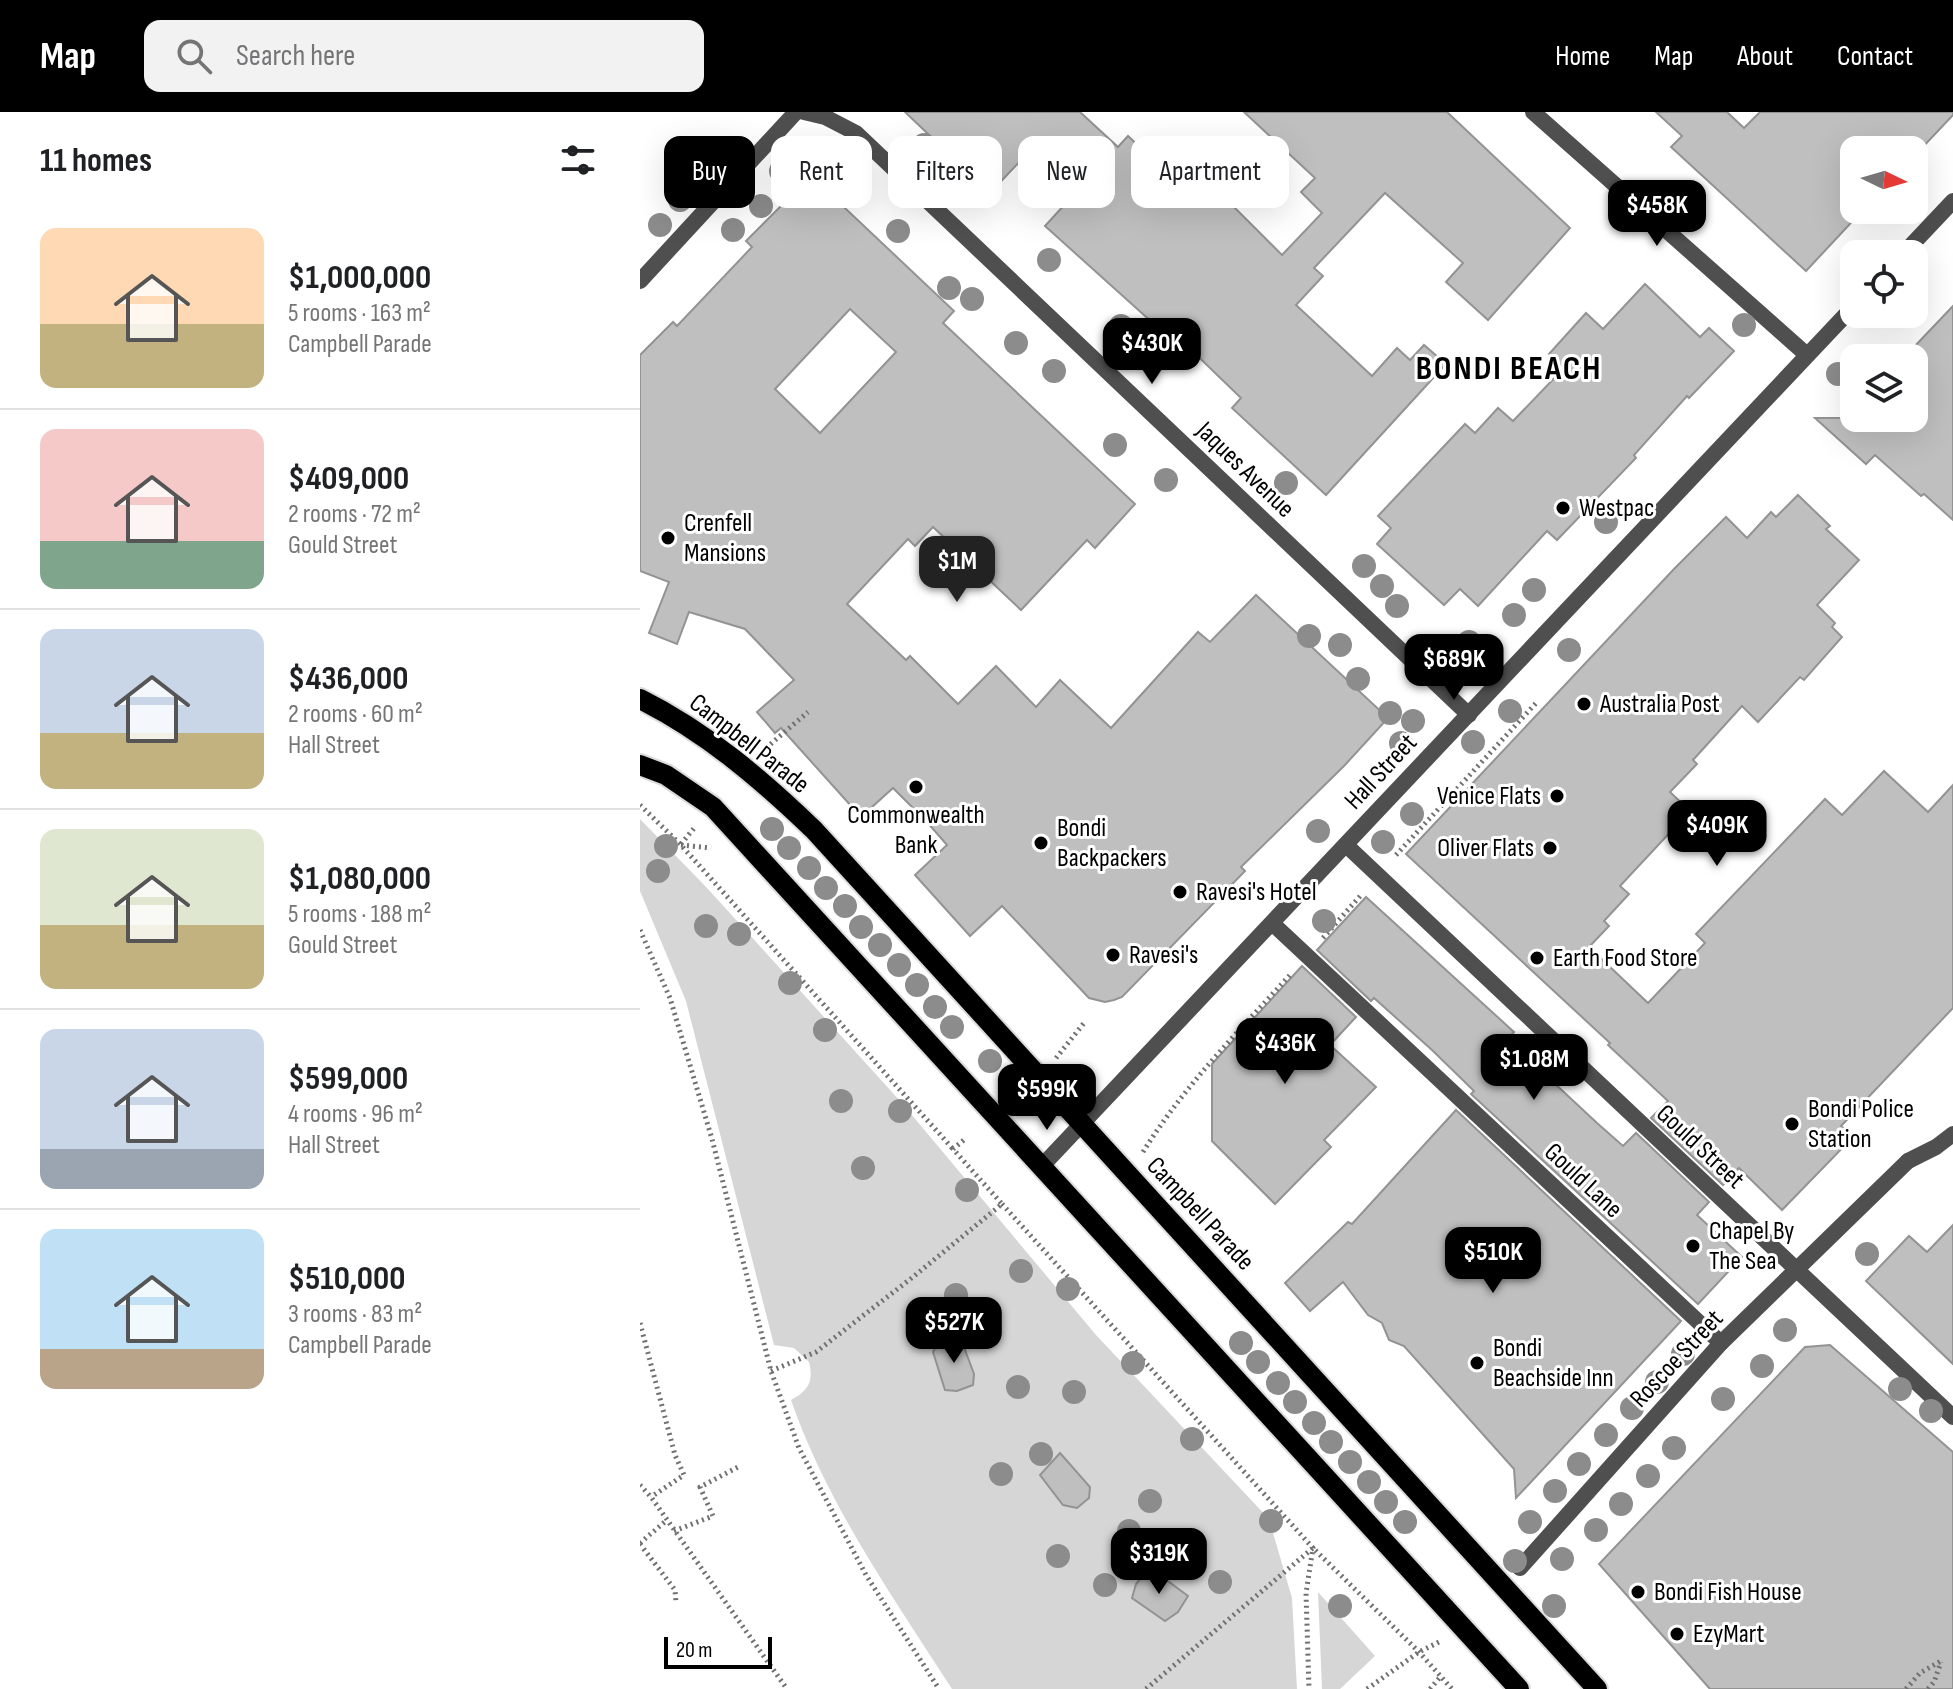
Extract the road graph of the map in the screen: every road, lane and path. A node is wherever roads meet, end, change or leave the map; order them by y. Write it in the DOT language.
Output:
graph roads {
  1 [pos="796,112"];
  2 [pos="804,112"];
  3 [pos="1533,112"];
  4 [pos="1953,201"];
  5 [pos="1916,240"];
  6 [pos="640,281"];
  7 [pos="1840,321"];
  8 [pos="1807,355"];
  9 [pos="640,699"];
  10 [pos="1537,702"];
  11 [pos="808,712"];
  12 [pos="1469,715"];
  13 [pos="762,752"];
  14 [pos="640,765"];
  15 [pos="640,805"];
  16 [pos="696,826"];
  17 [pos="680,844"];
  18 [pos="1346,845"];
  19 [pos="1396,855"];
  20 [pos="1367,888"];
  21 [pos="1272,923"];
  22 [pos="640,930"];
  23 [pos="1316,947"];
  24 [pos="1298,966"];
  25 [pos="1084,1023"];
  26 [pos="1055,1059"];
  27 [pos="1082,1124"];
  28 [pos="1953,1134"];
  29 [pos="965,1139"];
  30 [pos="953,1149"];
  31 [pos="1142,1154"];
  32 [pos="1042,1166"];
  33 [pos="1002,1204"];
  34 [pos="1796,1270"];
  35 [pos="640,1323"];
  36 [pos="1721,1343"];
  37 [pos="771,1371"];
  38 [pos="1953,1417"];
  39 [pos="740,1466"];
  40 [pos="640,1485"];
  41 [pos="651,1497"];
  42 [pos="667,1520"];
  43 [pos="674,1531"];
  44 [pos="640,1543"];
  45 [pos="1313,1548"];
  46 [pos="1520,1568"];
  47 [pos="676,1603"];
  48 [pos="1444,1640"];
  49 [pos="1419,1652"];
  50 [pos="1441,1676"];
  51 [pos="787,1689"];
  52 [pos="939,1689"];
  53 [pos="1146,1689"];
  54 [pos="1309,1689"];
  55 [pos="1367,1689"];
  56 [pos="1430,1689"];
  57 [pos="1452,1689"];
  58 [pos="1519,1689"];
  59 [pos="1597,1689"];
  60 [pos="1906,1689"];
  61 [pos="1928,1689"];
  1 -- 6 [label="street"];
  2 -- 12 [label="street, Jaques Avenue"];
  3 -- 8 [label="street"];
  4 -- 5 [label="street"];
  7 -- 8 [label="street, Hall Street"];
  8 -- 12 [label="street, Hall Street"];
  9 -- 27 [label="main road, Campbell Parade"];
  10 -- 19 [label="path"];
  11 -- 13 [label="path"];
  12 -- 18 [label="street, Hall Street"];
  14 -- 32 [label="main road"];
  15 -- 17 [label="path"];
  16 -- 17 [label="path"];
  17 -- 30 [label="path"];
  18 -- 21 [label="street, Hall Street"];
  18 -- 34 [label="street, Gould Street"];
  20 -- 23 [label="path"];
  21 -- 27 [label="street, Hall Street"];
  21 -- 36 [label="street, Gould Lane"];
  22 -- 37 [label="path"];
  24 -- 31 [label="path"];
  25 -- 26 [label="path"];
  27 -- 32 [label="street, Hall Street"];
  27 -- 59 [label="main road, Campbell Parade"];
  28 -- 34 [label="street, Roscoe Street"];
  29 -- 30 [label="path"];
  30 -- 33 [label="path"];
  32 -- 58 [label="main road"];
  33 -- 37 [label="path"];
  33 -- 45 [label="path"];
  34 -- 36 [label="street, Roscoe Street"];
  34 -- 38 [label="street, Gould Street"];
  35 -- 41 [label="path"];
  36 -- 46 [label="street, Roscoe Street"];
  37 -- 52 [label="path"];
  39 -- 43 [label="path"];
  40 -- 41 [label="path"];
  41 -- 42 [label="path"];
  42 -- 43 [label="path"];
  42 -- 44 [label="path"];
  43 -- 51 [label="path"];
  44 -- 47 [label="path"];
  45 -- 49 [label="path"];
  45 -- 53 [label="path"];
  45 -- 54 [label="path"];
  48 -- 49 [label="path"];
  49 -- 50 [label="path"];
  49 -- 55 [label="path"];
  50 -- 56 [label="path"];
  50 -- 57 [label="path"];
  60 -- 61 [label="path"];
}
